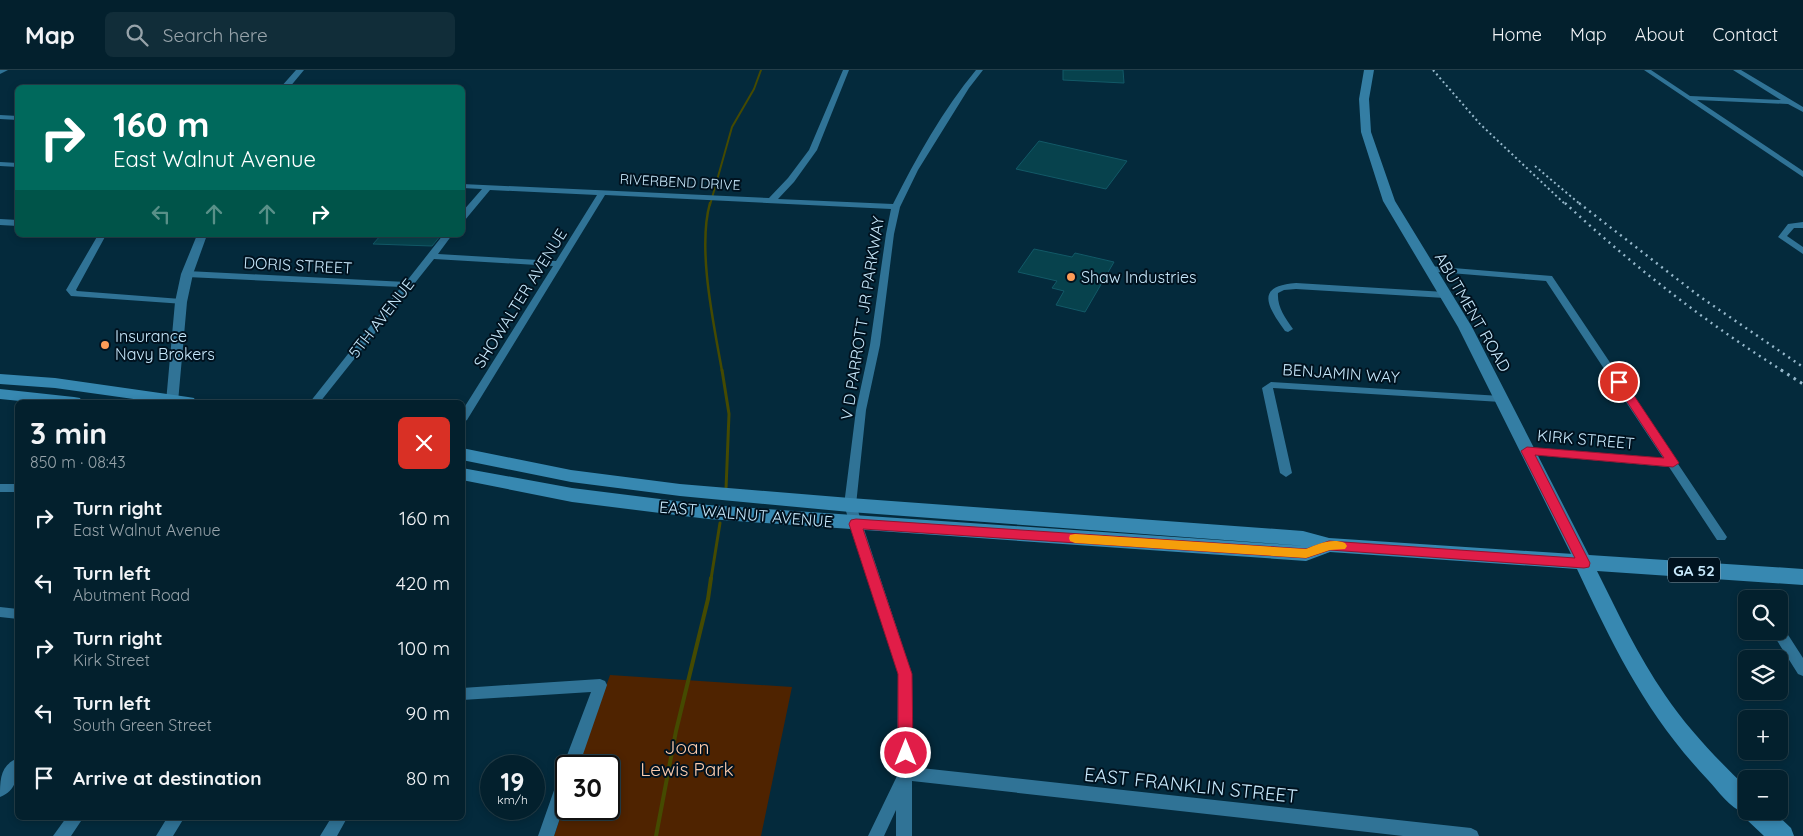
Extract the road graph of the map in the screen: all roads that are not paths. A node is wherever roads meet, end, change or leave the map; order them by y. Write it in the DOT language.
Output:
graph roads {
  1 [pos="5,70"];
  2 [pos="300,70"];
  3 [pos="846,70"];
  4 [pos="980,70"];
  5 [pos="1369,70"];
  6 [pos="1647,70"];
  7 [pos="1736,70"];
  8 [pos="0,72"];
  9 [pos="287,85"];
  10 [pos="1690,98"];
  11 [pos="1789,102"];
  12 [pos="1803,110"];
  13 [pos="0,117"];
  14 [pos="15,118"];
  15 [pos="0,164"];
  16 [pos="15,165"];
  17 [pos="1803,175"];
  18 [pos="465,186"];
  19 [pos="488,187"];
  20 [pos="603,192"];
  21 [pos="772,200"];
  22 [pos="896,207"];
  23 [pos="465,214"];
  24 [pos="0,222"];
  25 [pos="15,223"];
  26 [pos="1803,225"];
  27 [pos="101,237"];
  28 [pos="201,237"];
  29 [pos="446,237"];
  30 [pos="1803,251"];
  31 [pos="430,256"];
  32 [pos="559,264"];
  33 [pos="1429,269"];
  34 [pos="187,274"];
  35 [pos="407,285"];
  36 [pos="1445,294"];
  37 [pos="181,302"];
  38 [pos="1288,329"];
  39 [pos="0,379"];
  40 [pos="0,394"];
  41 [pos="56,400"];
  42 [pos="166,400"];
  43 [pos="172,400"];
  44 [pos="317,400"];
  45 [pos="1502,400"];
  46 [pos="465,415"];
  47 [pos="1527,451"];
  48 [pos="465,455"];
  49 [pos="1673,463"];
  50 [pos="1286,473"];
  51 [pos="465,475"];
  52 [pos="0,488"];
  53 [pos="15,488"];
  54 [pos="850,505"];
  55 [pos="856,524"];
  56 [pos="1721,537"];
  57 [pos="1329,545"];
  58 [pos="1584,563"];
  59 [pos="1803,577"];
  60 [pos="0,612"];
  61 [pos="15,614"];
  62 [pos="1784,640"];
  63 [pos="1803,670"];
  64 [pos="465,694"];
  65 [pos="575,755"];
  66 [pos="15,770"];
  67 [pos="906,773"];
  68 [pos="0,788"];
  69 [pos="1738,795"];
  70 [pos="555,810"];
  71 [pos="73,820"];
  72 [pos="175,820"];
  73 [pos="338,820"];
  74 [pos="1764,820"];
  75 [pos="61,836"];
  76 [pos="164,836"];
  77 [pos="328,836"];
  78 [pos="546,836"];
  79 [pos="876,836"];
  80 [pos="904,836"];
  81 [pos="1471,836"];
  82 [pos="1781,836"];
  1 -- 8 [label="street"];
  2 -- 9 [label="street"];
  3 -- 21 [label="street"];
  4 -- 22 [label="street, V D PARROTT JR PARKWAY"];
  5 -- 33 [label="main road, ABUTMENT ROAD"];
  6 -- 10 [label="street"];
  7 -- 11 [label="street"];
  10 -- 11 [label="street"];
  10 -- 17 [label="street"];
  11 -- 12 [label="street"];
  13 -- 14 [label="street"];
  15 -- 16 [label="street"];
  18 -- 19 [label="street, RIVERBEND DRIVE"];
  19 -- 20 [label="street, RIVERBEND DRIVE"];
  19 -- 23 [label="street"];
  20 -- 21 [label="street, RIVERBEND DRIVE"];
  20 -- 32 [label="street, SHOWALTER AVENUE"];
  21 -- 22 [label="street, RIVERBEND DRIVE"];
  22 -- 54 [label="street, V D PARROTT JR PARKWAY"];
  24 -- 25 [label="street"];
  26 -- 30 [label="street"];
  27 -- 37 [label="street"];
  28 -- 34 [label="street"];
  29 -- 31 [label="street, 5TH AVENUE"];
  31 -- 32 [label="street"];
  31 -- 35 [label="street, 5TH AVENUE"];
  32 -- 46 [label="street, SHOWALTER AVENUE"];
  33 -- 36 [label="main road, ABUTMENT ROAD"];
  33 -- 49 [label="street"];
  34 -- 35 [label="street, DORIS STREET"];
  34 -- 37 [label="street"];
  35 -- 44 [label="street, 5TH AVENUE"];
  36 -- 38 [label="street"];
  36 -- 45 [label="main road, ABUTMENT ROAD"];
  37 -- 43 [label="street"];
  39 -- 42 [label="main road"];
  40 -- 41 [label="main road"];
  45 -- 47 [label="main road, ABUTMENT ROAD"];
  45 -- 50 [label="street, BENJAMIN WAY"];
  47 -- 49 [label="street, KIRK STREET"];
  47 -- 58 [label="main road, ABUTMENT ROAD"];
  48 -- 54 [label="main road, EAST WALNUT AVENUE / GA 52"];
  49 -- 56 [label="street"];
  51 -- 55 [label="main road, EAST WALNUT AVENUE / GA 52"];
  52 -- 53 [label="street"];
  54 -- 55 [label="street"];
  54 -- 57 [label="main road, EAST WALNUT AVENUE / GA 52"];
  55 -- 57 [label="main road, EAST WALNUT AVENUE / GA 52"];
  55 -- 67 [label="street"];
  57 -- 58 [label="main road, EAST WALNUT AVENUE / GA 52"];
  58 -- 59 [label="main road, EAST WALNUT AVENUE / GA 52"];
  58 -- 69 [label="main road"];
  60 -- 61 [label="street"];
  62 -- 63 [label="street"];
  64 -- 65 [label="street"];
  66 -- 68 [label="street"];
  67 -- 79 [label="street"];
  67 -- 80 [label="street"];
  67 -- 81 [label="street, EAST FRANKLIN STREET"];
  70 -- 78 [label="street"];
  71 -- 75 [label="street"];
  72 -- 76 [label="street"];
  73 -- 77 [label="street"];
  74 -- 82 [label="main road"];
}
